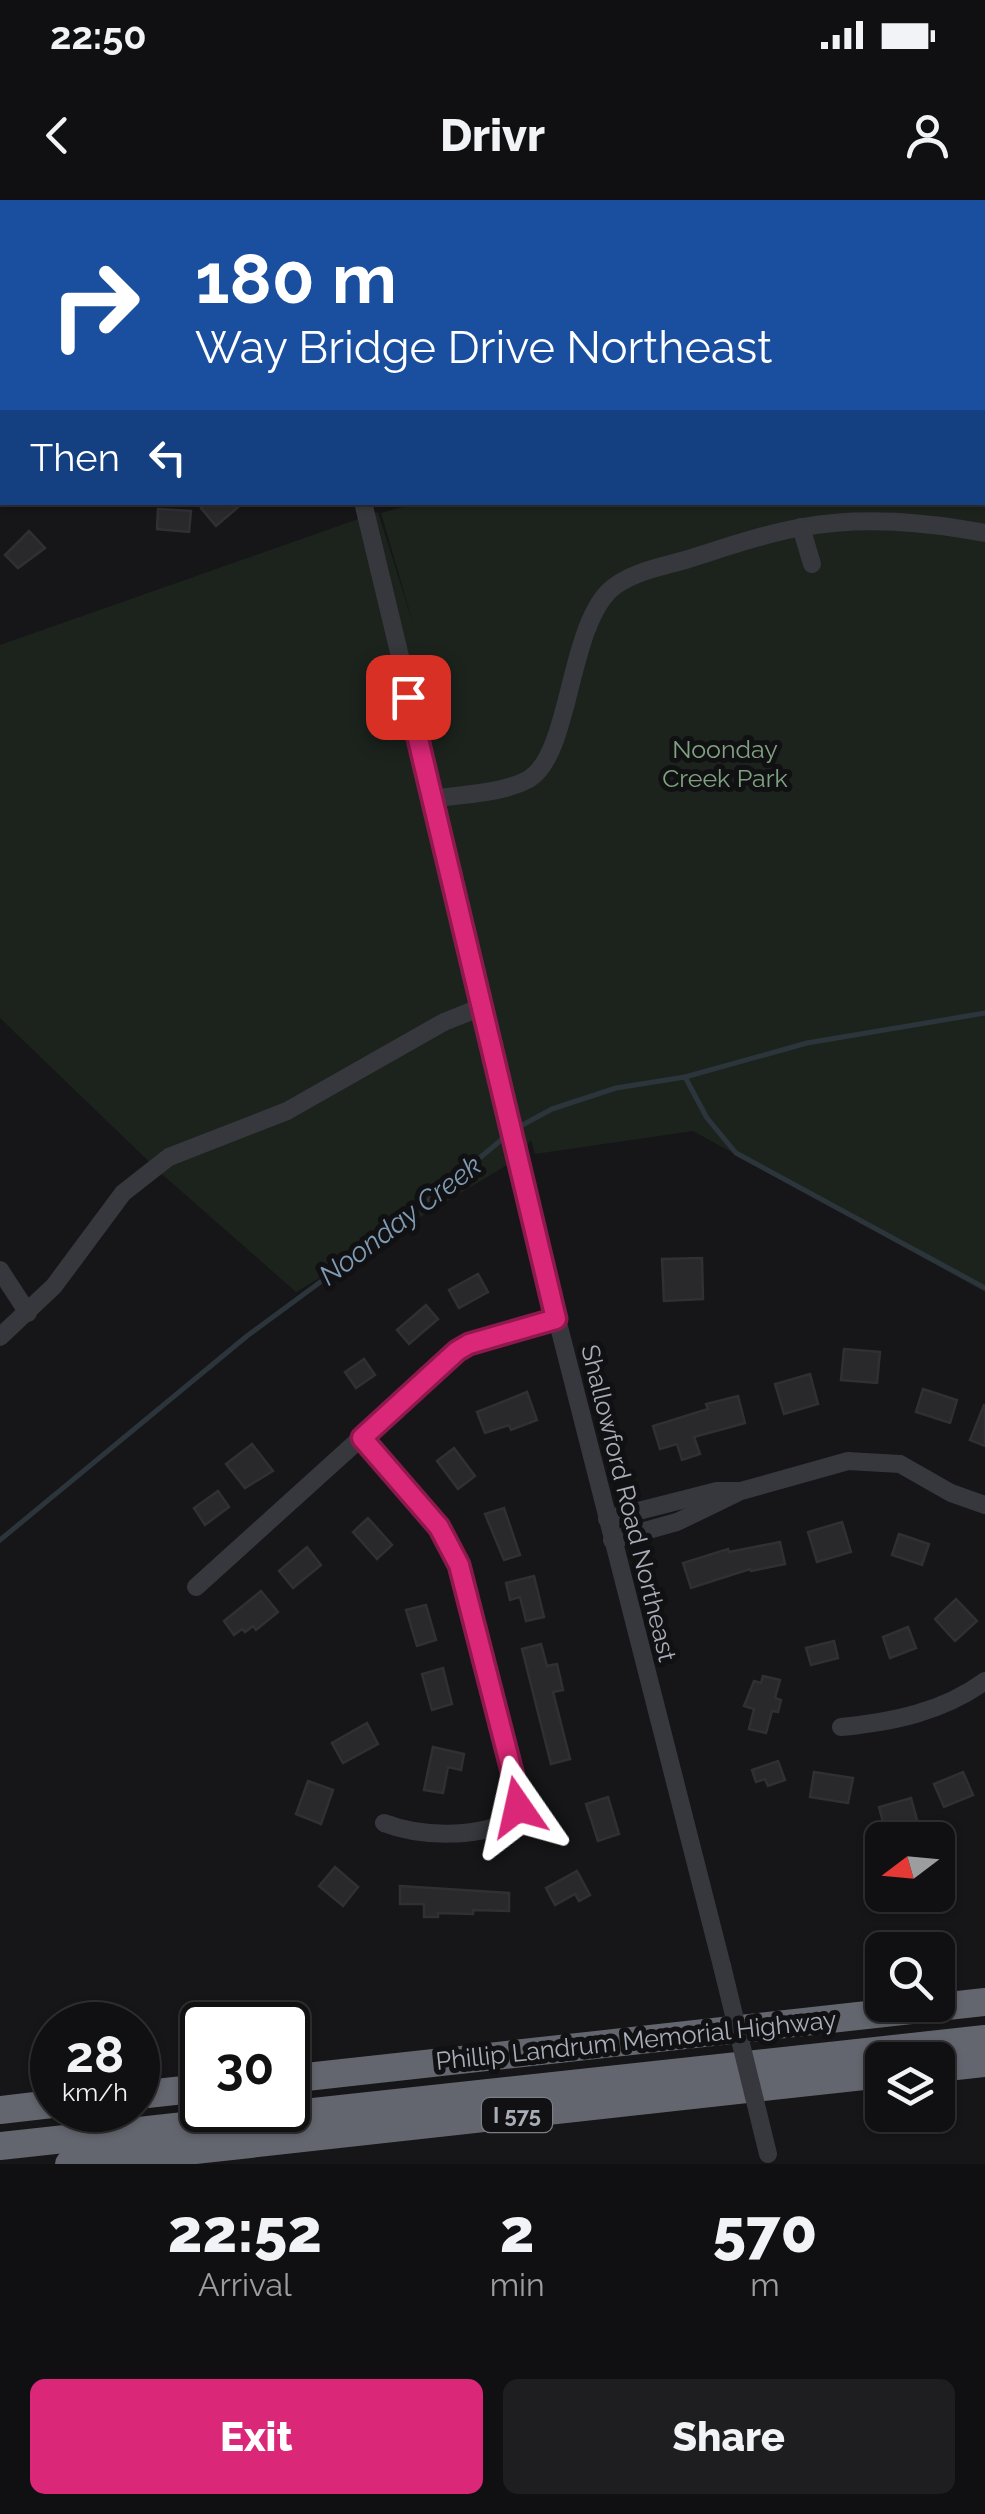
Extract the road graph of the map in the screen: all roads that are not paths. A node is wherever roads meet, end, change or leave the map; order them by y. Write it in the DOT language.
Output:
graph roads {
  1 [pos="364,505"];
  2 [pos="801,527"];
  3 [pos="985,533"];
  4 [pos="812,564"];
  5 [pos="432,799"];
  6 [pos="484,1006"];
  7 [pos="0,1270"];
  8 [pos="28,1313"];
  9 [pos="556,1319"];
  10 [pos="0,1338"];
  11 [pos="362,1438"];
  12 [pos="742,1490"];
  13 [pos="985,1505"];
  14 [pos="607,1519"];
  15 [pos="612,1540"];
  16 [pos="196,1587"];
  17 [pos="985,1681"];
  18 [pos="842,1727"];
  19 [pos="384,1823"];
  20 [pos="985,2002"];
  21 [pos="985,2022"];
  22 [pos="985,2039"];
  23 [pos="985,2062"];
  24 [pos="955,2066"];
  25 [pos="865,2076"];
  26 [pos="310,2078"];
  27 [pos="310,2079"];
  28 [pos="30,2107"];
  29 [pos="0,2110"];
  30 [pos="0,2146"];
  31 [pos="770,2159"];
  32 [pos="68,2164"];
  1 -- 5 [label="street, Shallowford Road Northeast"];
  2 -- 3 [label="street"];
  2 -- 4 [label="street"];
  2 -- 5 [label="street"];
  5 -- 6 [label="street, Shallowford Road Northeast"];
  6 -- 8 [label="street"];
  6 -- 9 [label="street, Shallowford Road Northeast"];
  7 -- 8 [label="street"];
  8 -- 10 [label="street"];
  9 -- 11 [label="street"];
  9 -- 14 [label="street, Shallowford Road Northeast"];
  11 -- 16 [label="street"];
  11 -- 19 [label="street"];
  12 -- 13 [label="street"];
  12 -- 14 [label="street"];
  12 -- 15 [label="street"];
  14 -- 15 [label="street, Shallowford Road Northeast"];
  15 -- 31 [label="street, Shallowford Road Northeast, bridge"];
  17 -- 18 [label="street"];
  20 -- 26 [label="highway, Phillip Landrum Memorial Highway"];
  21 -- 27 [label="highway"];
  22 -- 30 [label="highway"];
  23 -- 24 [label="highway"];
  25 -- 32 [label="highway, I 575"];
  28 -- 29 [label="highway"];
}
